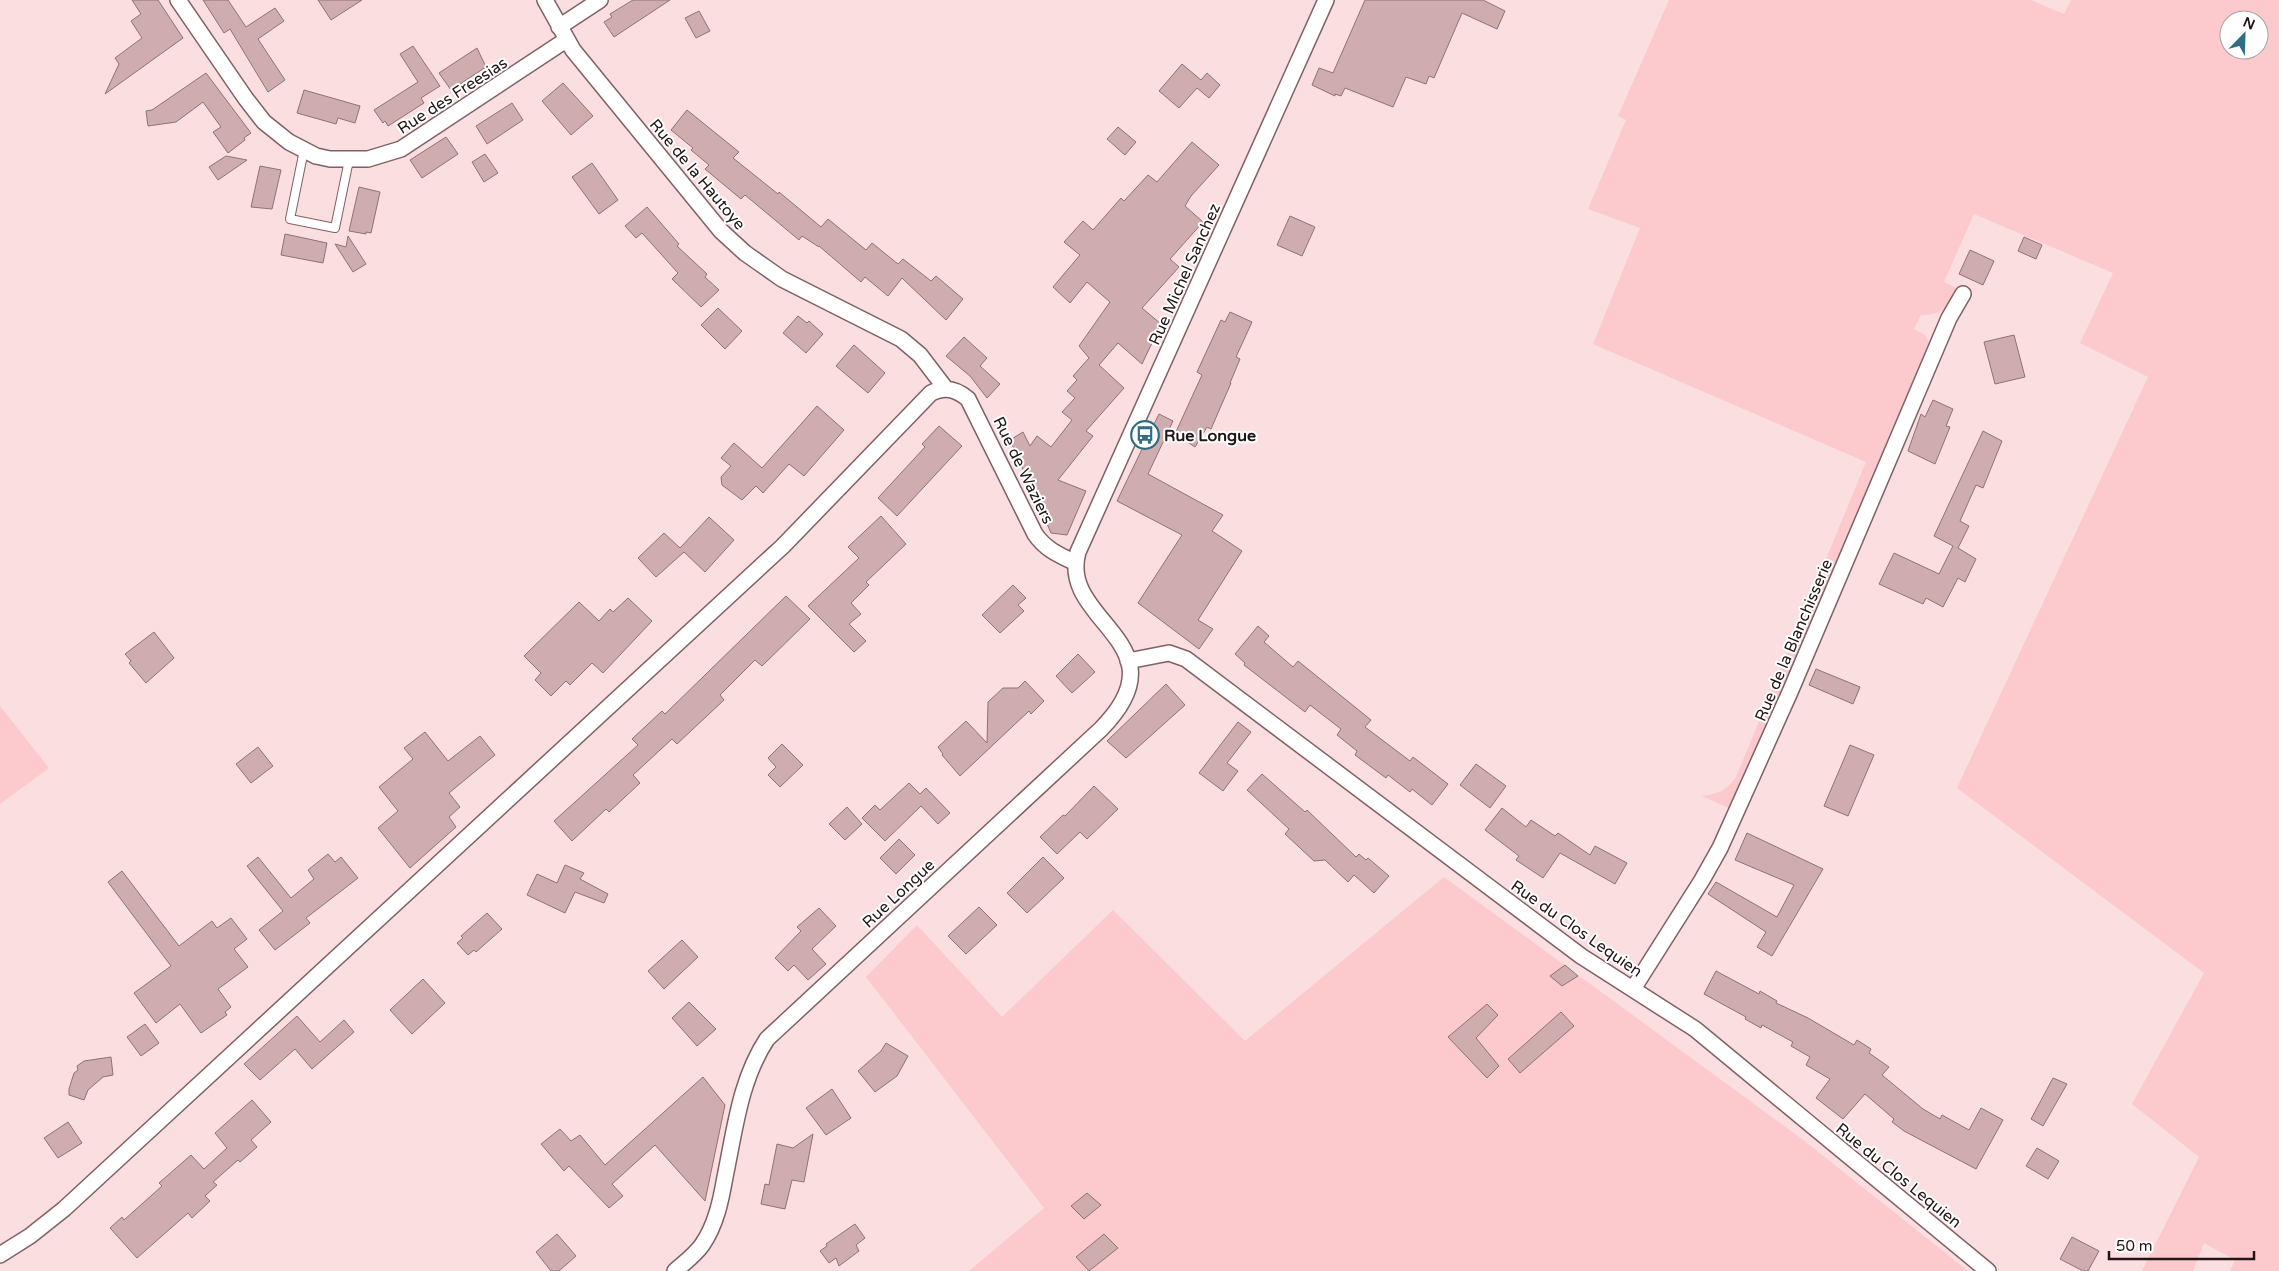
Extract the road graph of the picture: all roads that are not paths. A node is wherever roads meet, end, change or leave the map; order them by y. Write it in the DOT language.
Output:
graph roads {
  1 [pos="178,0"];
  2 [pos="545,0"];
  3 [pos="600,0"];
  4 [pos="1326,0"];
  5 [pos="559,27"];
  6 [pos="566,40"];
  7 [pos="304,150"];
  8 [pos="349,160"];
  9 [pos="1963,294"];
  10 [pos="946,389"];
  11 [pos="1076,562"];
  12 [pos="1128,661"];
  13 [pos="1633,989"];
  14 [pos="0,1255"];
  15 [pos="675,1271"];
  16 [pos="1988,1271"];
  1 -- 7 [label="street, Rue des Freesias"];
  2 -- 5 [label="street, Rue de la Hautoye"];
  3 -- 5 [label="street"];
  4 -- 11 [label="street, Rue Michel Sanchez"];
  5 -- 6 [label="street, Rue de la Hautoye"];
  6 -- 8 [label="street, Rue des Freesias"];
  6 -- 10 [label="street, Rue de la Hautoye"];
  7 -- 8 [label="street, Rue des Freesias"];
  7 -- 8 [label="lane"];
  9 -- 13 [label="street, Rue de la Blanchisserie"];
  10 -- 11 [label="street, Rue de Waziers"];
  10 -- 14 [label="street"];
  11 -- 12 [label="street, Rue Longue"];
  12 -- 13 [label="street, Rue du Clos Lequien"];
  12 -- 15 [label="street, Rue Longue"];
  13 -- 16 [label="street, Rue du Clos Lequien"];
}
